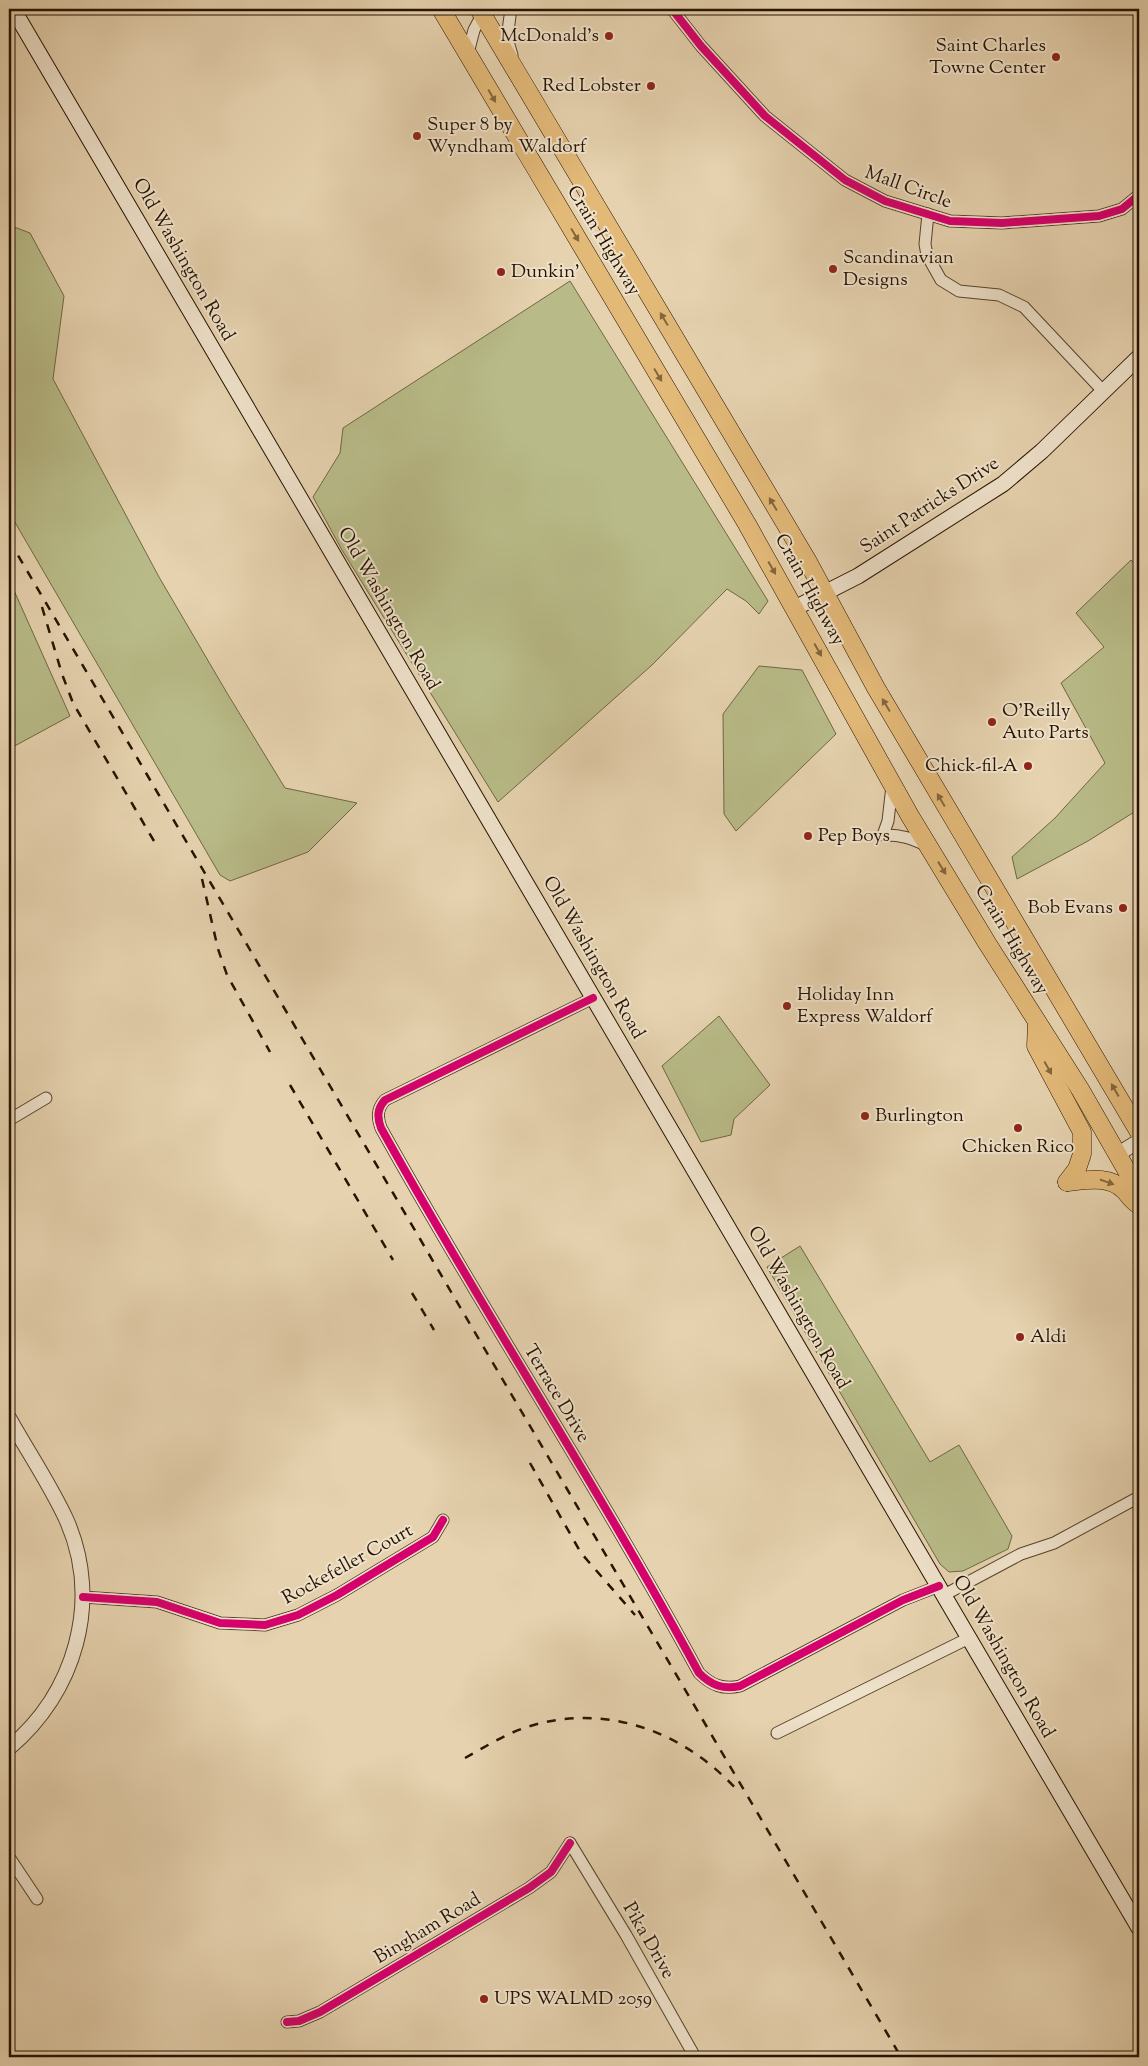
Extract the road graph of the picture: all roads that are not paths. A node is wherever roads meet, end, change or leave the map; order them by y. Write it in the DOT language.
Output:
graph roads {
  1 [pos="13,9"];
  2 [pos="442,9"];
  3 [pos="511,9"];
  4 [pos="672,9"];
  5 [pos="482,10"];
  6 [pos="468,54"];
  7 [pos="518,73"];
  8 [pos="1139,195"];
  9 [pos="928,214"];
  10 [pos="1139,357"];
  11 [pos="1103,391"];
  12 [pos="825,591"];
  13 [pos="795,608"];
  14 [pos="892,784"];
  15 [pos="929,846"];
  16 [pos="593,998"];
  17 [pos="1037,1022"];
  18 [pos="46,1098"];
  19 [pos="9,1120"];
  20 [pos="1139,1132"];
  21 [pos="1139,1141"];
  22 [pos="1118,1154"];
  23 [pos="1139,1192"];
  24 [pos="1139,1205"];
  25 [pos="9,1418"];
  26 [pos="1139,1496"];
  27 [pos="443,1520"];
  28 [pos="941,1591"];
  29 [pos="84,1597"];
  30 [pos="969,1638"];
  31 [pos="777,1733"];
  32 [pos="9,1748"];
  33 [pos="570,1843"];
  34 [pos="9,1858"];
  35 [pos="37,1899"];
  36 [pos="1139,1928"];
  37 [pos="287,2022"];
  38 [pos="694,2057"];
  1 -- 16 [label="main road, Old Washington Road"];
  2 -- 6 [label="highway, Crain Highway"];
  3 -- 7 [label="street"];
  4 -- 9 [label="street, Mall Circle"];
  5 -- 6 [label="street"];
  5 -- 7 [label="highway, Crain Highway"];
  6 -- 13 [label="highway, Crain Highway, one-way"];
  12 -- 7 [label="highway, Crain Highway, one-way"];
  8 -- 9 [label="street, Mall Circle"];
  9 -- 11 [label="street"];
  10 -- 11 [label="main road, Saint Patricks Drive"];
  11 -- 12 [label="main road, Saint Patricks Drive"];
  12 -- 13 [label="main road, Saint Patricks Drive"];
  20 -- 12 [label="highway, Crain Highway, one-way"];
  13 -- 14 [label="highway, Crain Highway, one-way"];
  14 -- 15 [label="highway, Crain Highway"];
  14 -- 15 [label="street"];
  15 -- 17 [label="highway, Crain Highway, one-way"];
  16 -- 28 [label="main road, Old Washington Road"];
  16 -- 28 [label="street, Terrace Drive"];
  17 -- 22 [label="highway, Crain Highway"];
  17 -- 24 [label="highway, one-way"];
  18 -- 19 [label="street"];
  21 -- 22 [label="street"];
  22 -- 23 [label="highway, Crain Highway"];
  25 -- 29 [label="street"];
  26 -- 28 [label="street"];
  27 -- 29 [label="street, Rockefeller Court"];
  28 -- 30 [label="main road, Old Washington Road"];
  29 -- 32 [label="street"];
  30 -- 31 [label="street"];
  30 -- 36 [label="main road, Old Washington Road"];
  33 -- 37 [label="street, Bingham Road"];
  33 -- 38 [label="street, Pika Drive"];
  34 -- 35 [label="street"];
}
